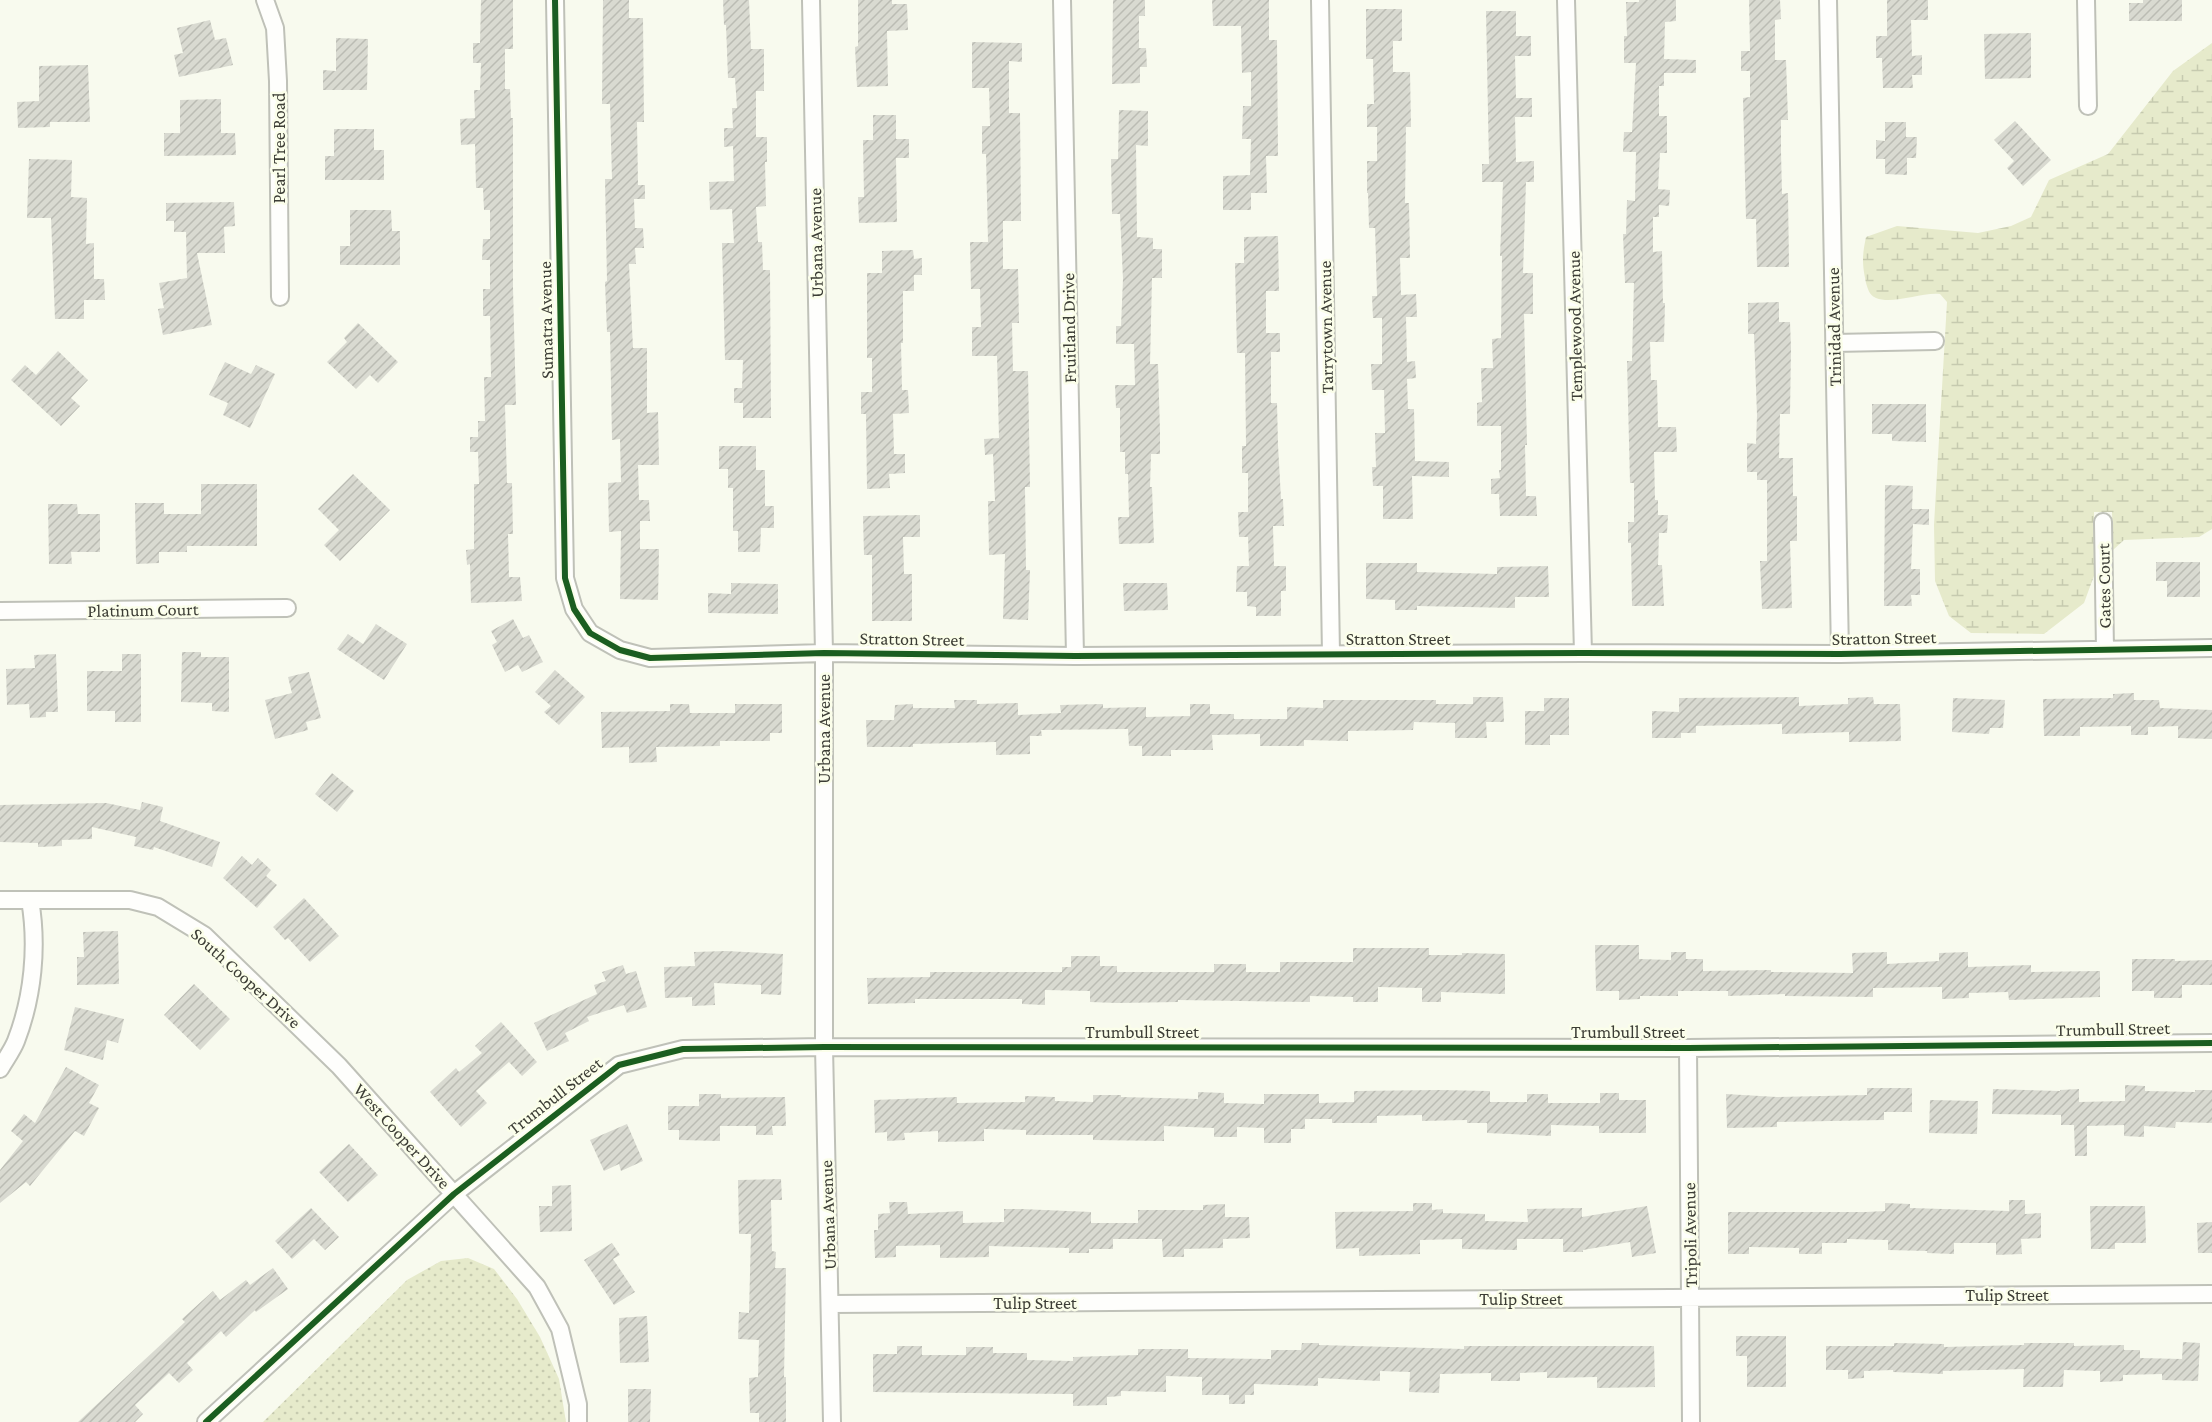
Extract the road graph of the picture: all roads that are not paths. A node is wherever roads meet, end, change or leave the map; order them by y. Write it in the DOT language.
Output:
graph roads {
  1 [pos="266,0"];
  2 [pos="555,0"];
  3 [pos="812,0"];
  4 [pos="1062,0"];
  5 [pos="1320,0"];
  6 [pos="1566,0"];
  7 [pos="1828,0"];
  8 [pos="2086,0"];
  9 [pos="2088,106"];
  10 [pos="280,297"];
  11 [pos="1935,341"];
  12 [pos="1834,343"];
  13 [pos="2103,522"];
  14 [pos="287,608"];
  15 [pos="0,611"];
  16 [pos="590,633"];
  17 [pos="2212,648"];
  18 [pos="2105,650"];
  19 [pos="824,653"];
  20 [pos="1583,653"];
  21 [pos="1331,654"];
  22 [pos="1840,654"];
  23 [pos="1076,656"];
  24 [pos="0,900"];
  25 [pos="30,900"];
  26 [pos="2212,1043"];
  27 [pos="824,1047"];
  28 [pos="1688,1048"];
  29 [pos="339,1066"];
  30 [pos="0,1069"];
  31 [pos="454,1194"];
  32 [pos="2212,1294"];
  33 [pos="1691,1297"];
  34 [pos="831,1304"];
  35 [pos="206,1422"];
  36 [pos="578,1422"];
  37 [pos="832,1422"];
  38 [pos="1691,1422"];
  1 -- 10 [label="street, Pearl Tree Road"];
  2 -- 16 [label="street, Sumatra Avenue"];
  3 -- 19 [label="street, Urbana Avenue"];
  4 -- 23 [label="street, Fruitland Drive"];
  5 -- 21 [label="street, Tarrytown Avenue"];
  6 -- 20 [label="street, Templewood Avenue"];
  7 -- 12 [label="street, Trinidad Avenue"];
  8 -- 9 [label="street"];
  11 -- 12 [label="street"];
  12 -- 22 [label="street, Trinidad Avenue"];
  13 -- 18 [label="street, Gates Court"];
  14 -- 15 [label="street, Platinum Court"];
  16 -- 19 [label="street, Stratton Street"];
  17 -- 18 [label="street, Stratton Street"];
  18 -- 22 [label="street, Stratton Street"];
  19 -- 23 [label="street, Stratton Street"];
  19 -- 27 [label="street, Urbana Avenue"];
  20 -- 21 [label="street, Stratton Street"];
  20 -- 22 [label="street, Stratton Street"];
  21 -- 23 [label="street, Stratton Street"];
  24 -- 25 [label="street, South Cooper Drive"];
  25 -- 29 [label="street, South Cooper Drive"];
  25 -- 30 [label="street"];
  26 -- 28 [label="street, Trumbull Street"];
  27 -- 28 [label="street, Trumbull Street"];
  27 -- 31 [label="street, Trumbull Street"];
  27 -- 34 [label="street, Urbana Avenue"];
  28 -- 33 [label="street, Tripoli Avenue"];
  29 -- 31 [label="street, West Cooper Drive"];
  31 -- 35 [label="street, Trumbull Street"];
  31 -- 36 [label="street, West Cooper Drive"];
  32 -- 33 [label="street, Tulip Street"];
  33 -- 34 [label="street, Tulip Street"];
  33 -- 38 [label="street, Tripoli Avenue"];
  34 -- 37 [label="street, Urbana Avenue"];
}
